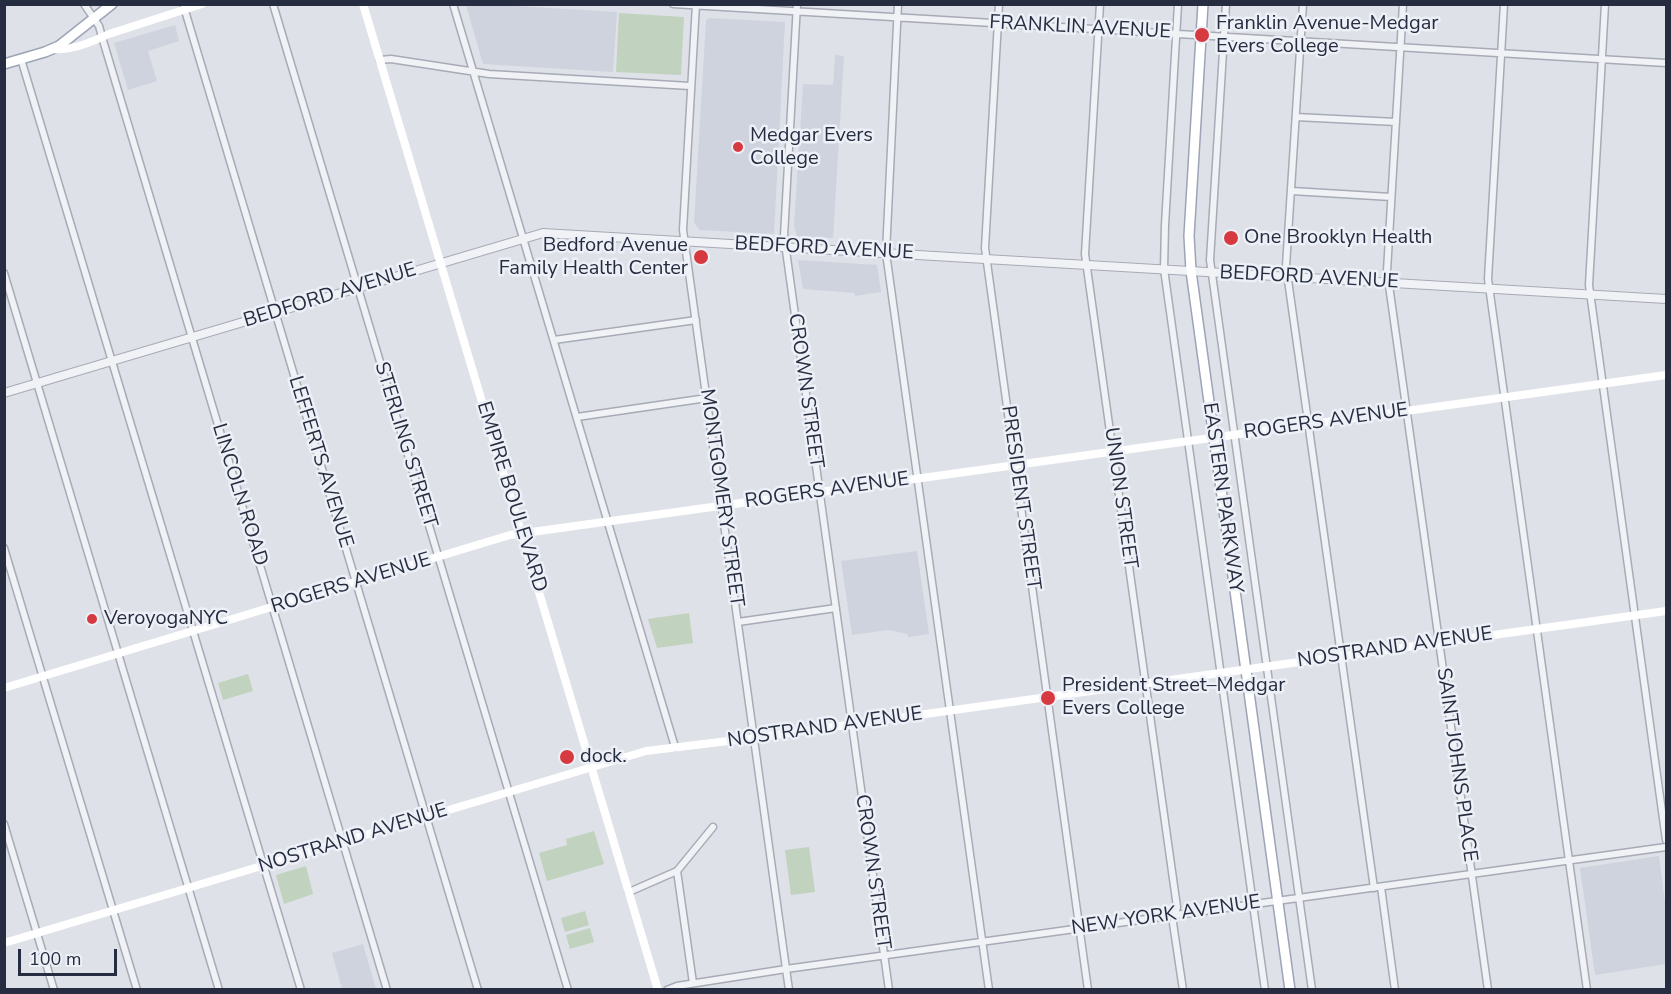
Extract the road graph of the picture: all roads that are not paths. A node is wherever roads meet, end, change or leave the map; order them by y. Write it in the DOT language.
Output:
graph roads {
  1 [pos="84,4"];
  2 [pos="112,4"];
  3 [pos="202,4"];
  4 [pos="273,4"];
  5 [pos="363,4"];
  6 [pos="453,4"];
  7 [pos="673,4"];
  8 [pos="898,4"];
  9 [pos="999,4"];
  10 [pos="1100,4"];
  11 [pos="1178,4"];
  12 [pos="1203,4"];
  13 [pos="1226,4"];
  14 [pos="1303,4"];
  15 [pos="1403,4"];
  16 [pos="1504,4"];
  17 [pos="1605,4"];
  18 [pos="696,5"];
  19 [pos="184,7"];
  20 [pos="797,8"];
  21 [pos="897,18"];
  22 [pos="94,19"];
  23 [pos="998,24"];
  24 [pos="1099,30"];
  25 [pos="1176,34"];
  26 [pos="1202,36"];
  27 [pos="102,37"];
  28 [pos="1224,37"];
  29 [pos="1301,41"];
  30 [pos="1401,47"];
  31 [pos="51,49"];
  32 [pos="1501,53"];
  33 [pos="21,59"];
  34 [pos="1602,59"];
  35 [pos="380,60"];
  36 [pos="1666,63"];
  37 [pos="4,64"];
  38 [pos="474,72"];
  39 [pos="690,86"];
  40 [pos="1296,117"];
  41 [pos="1396,122"];
  42 [pos="1292,191"];
  43 [pos="1391,197"];
  44 [pos="524,238"];
  45 [pos="685,241"];
  46 [pos="785,247"];
  47 [pos="886,253"];
  48 [pos="987,259"];
  49 [pos="440,263"];
  50 [pos="1087,264"];
  51 [pos="1164,269"];
  52 [pos="1191,271"];
  53 [pos="1212,272"];
  54 [pos="4,273"];
  55 [pos="1288,276"];
  56 [pos="1388,282"];
  57 [pos="357,288"];
  58 [pos="1489,288"];
  59 [pos="1590,294"];
  60 [pos="1666,299"];
  61 [pos="275,312"];
  62 [pos="696,320"];
  63 [pos="192,337"];
  64 [pos="554,340"];
  65 [pos="113,361"];
  66 [pos="1666,375"];
  67 [pos="38,383"];
  68 [pos="1603,383"];
  69 [pos="4,393"];
  70 [pos="1505,397"];
  71 [pos="707,398"];
  72 [pos="1407,411"];
  73 [pos="576,417"];
  74 [pos="1309,424"];
  75 [pos="1235,435"];
  76 [pos="1213,438"];
  77 [pos="1188,441"];
  78 [pos="1113,452"];
  79 [pos="1016,465"];
  80 [pos="918,479"];
  81 [pos="819,492"];
  82 [pos="722,506"];
  83 [pos="608,522"];
  84 [pos="522,534"];
  85 [pos="4,548"];
  86 [pos="438,558"];
  87 [pos="356,583"];
  88 [pos="273,608"];
  89 [pos="836,608"];
  90 [pos="1666,611"];
  91 [pos="1635,615"];
  92 [pos="738,622"];
  93 [pos="1537,629"];
  94 [pos="194,631"];
  95 [pos="1439,642"];
  96 [pos="118,654"];
  97 [pos="1341,656"];
  98 [pos="1268,666"];
  99 [pos="1246,669"];
  100 [pos="1221,673"];
  101 [pos="43,676"];
  102 [pos="1146,683"];
  103 [pos="4,688"];
  104 [pos="1048,697"];
  105 [pos="950,710"];
  106 [pos="852,724"];
  107 [pos="753,738"];
  108 [pos="675,747"];
  109 [pos="591,767"];
  110 [pos="508,792"];
  111 [pos="426,817"];
  112 [pos="4,824"];
  113 [pos="713,827"];
  114 [pos="1666,840"];
  115 [pos="343,842"];
  116 [pos="1666,847"];
  117 [pos="1569,860"];
  118 [pos="264,866"];
  119 [pos="677,871"];
  120 [pos="1472,874"];
  121 [pos="1377,887"];
  122 [pos="189,888"];
  123 [pos="629,892"];
  124 [pos="1299,898"];
  125 [pos="1278,901"];
  126 [pos="1253,904"];
  127 [pos="113,910"];
  128 [pos="1175,915"];
  129 [pos="1080,928"];
  130 [pos="37,933"];
  131 [pos="982,942"];
  132 [pos="4,943"];
  133 [pos="884,956"];
  134 [pos="786,969"];
  135 [pos="693,983"];
  136 [pos="54,990"];
  137 [pos="137,990"];
  138 [pos="219,990"];
  139 [pos="302,990"];
  140 [pos="387,990"];
  141 [pos="478,990"];
  142 [pos="568,990"];
  143 [pos="658,990"];
  144 [pos="667,990"];
  145 [pos="789,990"];
  146 [pos="889,990"];
  147 [pos="988,990"];
  148 [pos="1088,990"];
  149 [pos="1183,990"];
  150 [pos="1265,990"];
  151 [pos="1290,990"];
  152 [pos="1312,990"];
  153 [pos="1395,990"];
  154 [pos="1488,990"];
  155 [pos="1587,990"];
  1 -- 22 [label="street, LINCOLN ROAD"];
  2 -- 22 [label="main road"];
  3 -- 19 [label="main road"];
  4 -- 57 [label="street, STERLING STREET"];
  5 -- 35 [label="main road, EMPIRE BOULEVARD"];
  6 -- 38 [label="street"];
  7 -- 18 [label="street, FRANKLIN AVENUE"];
  8 -- 21 [label="street"];
  9 -- 23 [label="street, PRESIDENT STREET"];
  10 -- 24 [label="street, UNION STREET"];
  11 -- 25 [label="street"];
  12 -- 26 [label="main road, EASTERN PARKWAY"];
  13 -- 28 [label="street"];
  14 -- 29 [label="street"];
  15 -- 30 [label="street, SAINT JOHNS PLACE"];
  16 -- 32 [label="street"];
  17 -- 34 [label="street"];
  18 -- 20 [label="street, FRANKLIN AVENUE"];
  18 -- 39 [label="street, MONTGOMERY STREET"];
  19 -- 27 [label="main road"];
  19 -- 61 [label="street, LEFFERTS AVENUE"];
  20 -- 21 [label="street, FRANKLIN AVENUE"];
  20 -- 46 [label="street, CROWN STREET"];
  21 -- 23 [label="street, FRANKLIN AVENUE"];
  21 -- 47 [label="street"];
  22 -- 27 [label="street, LINCOLN ROAD"];
  22 -- 31 [label="main road"];
  23 -- 24 [label="street, FRANKLIN AVENUE"];
  23 -- 48 [label="street, PRESIDENT STREET"];
  24 -- 25 [label="street, FRANKLIN AVENUE"];
  24 -- 50 [label="street, UNION STREET"];
  25 -- 26 [label="street, FRANKLIN AVENUE"];
  25 -- 51 [label="street"];
  26 -- 28 [label="street, FRANKLIN AVENUE"];
  26 -- 52 [label="main road, EASTERN PARKWAY"];
  27 -- 31 [label="main road"];
  27 -- 63 [label="street, LINCOLN ROAD"];
  28 -- 29 [label="street, FRANKLIN AVENUE"];
  28 -- 53 [label="street"];
  29 -- 30 [label="street, FRANKLIN AVENUE"];
  29 -- 40 [label="street"];
  30 -- 32 [label="street, FRANKLIN AVENUE"];
  30 -- 41 [label="street, SAINT JOHNS PLACE"];
  31 -- 33 [label="main road"];
  32 -- 34 [label="street, FRANKLIN AVENUE"];
  32 -- 58 [label="street"];
  33 -- 37 [label="main road"];
  33 -- 65 [label="street"];
  34 -- 36 [label="street, FRANKLIN AVENUE"];
  34 -- 59 [label="street"];
  35 -- 38 [label="street"];
  35 -- 49 [label="main road, EMPIRE BOULEVARD"];
  38 -- 39 [label="street"];
  38 -- 44 [label="street"];
  39 -- 45 [label="street, MONTGOMERY STREET"];
  40 -- 41 [label="street"];
  40 -- 42 [label="street"];
  41 -- 43 [label="street, SAINT JOHNS PLACE"];
  42 -- 43 [label="street"];
  42 -- 55 [label="street"];
  43 -- 56 [label="street, SAINT JOHNS PLACE"];
  44 -- 45 [label="street, BEDFORD AVENUE"];
  44 -- 49 [label="street, BEDFORD AVENUE"];
  44 -- 64 [label="street"];
  45 -- 46 [label="street, BEDFORD AVENUE"];
  45 -- 62 [label="street, MONTGOMERY STREET"];
  46 -- 47 [label="street, BEDFORD AVENUE"];
  46 -- 81 [label="street, CROWN STREET"];
  47 -- 48 [label="street, BEDFORD AVENUE"];
  47 -- 80 [label="street"];
  48 -- 50 [label="street, BEDFORD AVENUE"];
  48 -- 79 [label="street, PRESIDENT STREET"];
  49 -- 57 [label="street, BEDFORD AVENUE"];
  49 -- 84 [label="main road, EMPIRE BOULEVARD"];
  50 -- 51 [label="street, BEDFORD AVENUE"];
  50 -- 78 [label="street, UNION STREET"];
  51 -- 52 [label="street, BEDFORD AVENUE"];
  51 -- 77 [label="street"];
  52 -- 53 [label="street, BEDFORD AVENUE"];
  52 -- 76 [label="main road, EASTERN PARKWAY"];
  53 -- 55 [label="street, BEDFORD AVENUE"];
  53 -- 75 [label="street"];
  54 -- 67 [label="street"];
  55 -- 56 [label="street, BEDFORD AVENUE"];
  55 -- 74 [label="street"];
  56 -- 58 [label="street, BEDFORD AVENUE"];
  56 -- 72 [label="street, SAINT JOHNS PLACE"];
  57 -- 61 [label="street, BEDFORD AVENUE"];
  57 -- 86 [label="street, STERLING STREET"];
  58 -- 59 [label="street, BEDFORD AVENUE"];
  58 -- 70 [label="street"];
  59 -- 60 [label="street, BEDFORD AVENUE"];
  59 -- 68 [label="street"];
  61 -- 63 [label="street, BEDFORD AVENUE"];
  61 -- 87 [label="street, LEFFERTS AVENUE"];
  62 -- 64 [label="street"];
  62 -- 71 [label="street, MONTGOMERY STREET"];
  63 -- 65 [label="street, BEDFORD AVENUE"];
  63 -- 88 [label="street, LINCOLN ROAD"];
  64 -- 73 [label="street"];
  65 -- 67 [label="street, BEDFORD AVENUE"];
  65 -- 94 [label="street"];
  66 -- 68 [label="main road, ROGERS AVENUE"];
  67 -- 69 [label="street, BEDFORD AVENUE"];
  67 -- 96 [label="street"];
  68 -- 70 [label="main road, ROGERS AVENUE"];
  68 -- 91 [label="street"];
  70 -- 72 [label="main road, ROGERS AVENUE"];
  70 -- 93 [label="street"];
  71 -- 73 [label="street"];
  71 -- 82 [label="street, MONTGOMERY STREET"];
  72 -- 74 [label="main road, ROGERS AVENUE"];
  72 -- 95 [label="street, SAINT JOHNS PLACE"];
  73 -- 83 [label="street"];
  74 -- 75 [label="main road, ROGERS AVENUE"];
  74 -- 97 [label="street"];
  75 -- 76 [label="main road, ROGERS AVENUE"];
  75 -- 98 [label="street"];
  76 -- 77 [label="main road, ROGERS AVENUE"];
  76 -- 99 [label="main road, EASTERN PARKWAY"];
  77 -- 78 [label="main road, ROGERS AVENUE"];
  77 -- 100 [label="street"];
  78 -- 79 [label="main road, ROGERS AVENUE"];
  78 -- 102 [label="street, UNION STREET"];
  79 -- 80 [label="main road, ROGERS AVENUE"];
  79 -- 104 [label="street, PRESIDENT STREET"];
  80 -- 81 [label="main road, ROGERS AVENUE"];
  80 -- 105 [label="street"];
  81 -- 82 [label="main road, ROGERS AVENUE"];
  81 -- 89 [label="street, CROWN STREET"];
  82 -- 83 [label="main road, ROGERS AVENUE"];
  82 -- 92 [label="street, MONTGOMERY STREET"];
  83 -- 84 [label="main road, ROGERS AVENUE"];
  83 -- 108 [label="street"];
  84 -- 86 [label="main road, ROGERS AVENUE"];
  84 -- 109 [label="main road, EMPIRE BOULEVARD"];
  85 -- 101 [label="street"];
  86 -- 87 [label="main road, ROGERS AVENUE"];
  86 -- 110 [label="street, STERLING STREET"];
  87 -- 88 [label="main road, ROGERS AVENUE"];
  87 -- 111 [label="street, LEFFERTS AVENUE"];
  88 -- 94 [label="main road, ROGERS AVENUE"];
  88 -- 115 [label="street, LINCOLN ROAD"];
  89 -- 92 [label="street"];
  89 -- 106 [label="street, CROWN STREET"];
  90 -- 91 [label="main road, NOSTRAND AVENUE"];
  91 -- 93 [label="main road, NOSTRAND AVENUE"];
  91 -- 114 [label="street"];
  92 -- 107 [label="street, MONTGOMERY STREET"];
  93 -- 95 [label="main road, NOSTRAND AVENUE"];
  93 -- 117 [label="street"];
  94 -- 96 [label="main road, ROGERS AVENUE"];
  94 -- 118 [label="street"];
  95 -- 97 [label="main road, NOSTRAND AVENUE"];
  95 -- 120 [label="street, SAINT JOHNS PLACE"];
  96 -- 101 [label="main road, ROGERS AVENUE"];
  96 -- 122 [label="street"];
  97 -- 98 [label="main road, NOSTRAND AVENUE"];
  97 -- 121 [label="street"];
  98 -- 99 [label="main road, NOSTRAND AVENUE"];
  98 -- 124 [label="street"];
  99 -- 100 [label="main road, NOSTRAND AVENUE"];
  99 -- 125 [label="main road, EASTERN PARKWAY"];
  100 -- 102 [label="main road, NOSTRAND AVENUE"];
  100 -- 126 [label="street"];
  101 -- 103 [label="main road, ROGERS AVENUE"];
  101 -- 127 [label="street"];
  102 -- 104 [label="main road, NOSTRAND AVENUE"];
  102 -- 128 [label="street, UNION STREET"];
  104 -- 105 [label="main road, NOSTRAND AVENUE"];
  104 -- 129 [label="street, PRESIDENT STREET"];
  105 -- 106 [label="main road, NOSTRAND AVENUE"];
  105 -- 131 [label="street"];
  106 -- 107 [label="main road, NOSTRAND AVENUE"];
  106 -- 133 [label="street, CROWN STREET"];
  107 -- 108 [label="main road, NOSTRAND AVENUE"];
  107 -- 134 [label="street, MONTGOMERY STREET"];
  108 -- 109 [label="main road, NOSTRAND AVENUE"];
  109 -- 110 [label="main road, NOSTRAND AVENUE"];
  109 -- 123 [label="main road, EMPIRE BOULEVARD"];
  110 -- 111 [label="main road, NOSTRAND AVENUE"];
  110 -- 142 [label="street, STERLING STREET"];
  111 -- 115 [label="main road, NOSTRAND AVENUE"];
  111 -- 141 [label="street, LEFFERTS AVENUE"];
  112 -- 130 [label="street"];
  113 -- 119 [label="street"];
  115 -- 118 [label="main road, NOSTRAND AVENUE"];
  115 -- 140 [label="street, LINCOLN ROAD"];
  116 -- 117 [label="street, NEW YORK AVENUE"];
  117 -- 120 [label="street, NEW YORK AVENUE"];
  117 -- 155 [label="street"];
  118 -- 122 [label="main road, NOSTRAND AVENUE"];
  118 -- 139 [label="street"];
  119 -- 123 [label="street"];
  119 -- 135 [label="street"];
  120 -- 121 [label="street, NEW YORK AVENUE"];
  120 -- 154 [label="street, SAINT JOHNS PLACE"];
  121 -- 124 [label="street, NEW YORK AVENUE"];
  121 -- 153 [label="street"];
  122 -- 127 [label="main road, NOSTRAND AVENUE"];
  122 -- 138 [label="street"];
  123 -- 143 [label="main road, EMPIRE BOULEVARD"];
  124 -- 125 [label="street, NEW YORK AVENUE"];
  124 -- 152 [label="street"];
  125 -- 126 [label="street, NEW YORK AVENUE"];
  125 -- 151 [label="main road, EASTERN PARKWAY"];
  126 -- 128 [label="street, NEW YORK AVENUE"];
  126 -- 150 [label="street"];
  127 -- 130 [label="main road, NOSTRAND AVENUE"];
  127 -- 137 [label="street"];
  128 -- 129 [label="street, NEW YORK AVENUE"];
  128 -- 149 [label="street, UNION STREET"];
  129 -- 131 [label="street, NEW YORK AVENUE"];
  129 -- 148 [label="street, PRESIDENT STREET"];
  130 -- 132 [label="main road, NOSTRAND AVENUE"];
  130 -- 136 [label="street"];
  131 -- 133 [label="street, NEW YORK AVENUE"];
  131 -- 147 [label="street"];
  133 -- 134 [label="street, NEW YORK AVENUE"];
  133 -- 146 [label="street, CROWN STREET"];
  134 -- 135 [label="street, NEW YORK AVENUE"];
  134 -- 145 [label="street, MONTGOMERY STREET"];
  135 -- 144 [label="street, NEW YORK AVENUE"];
}
